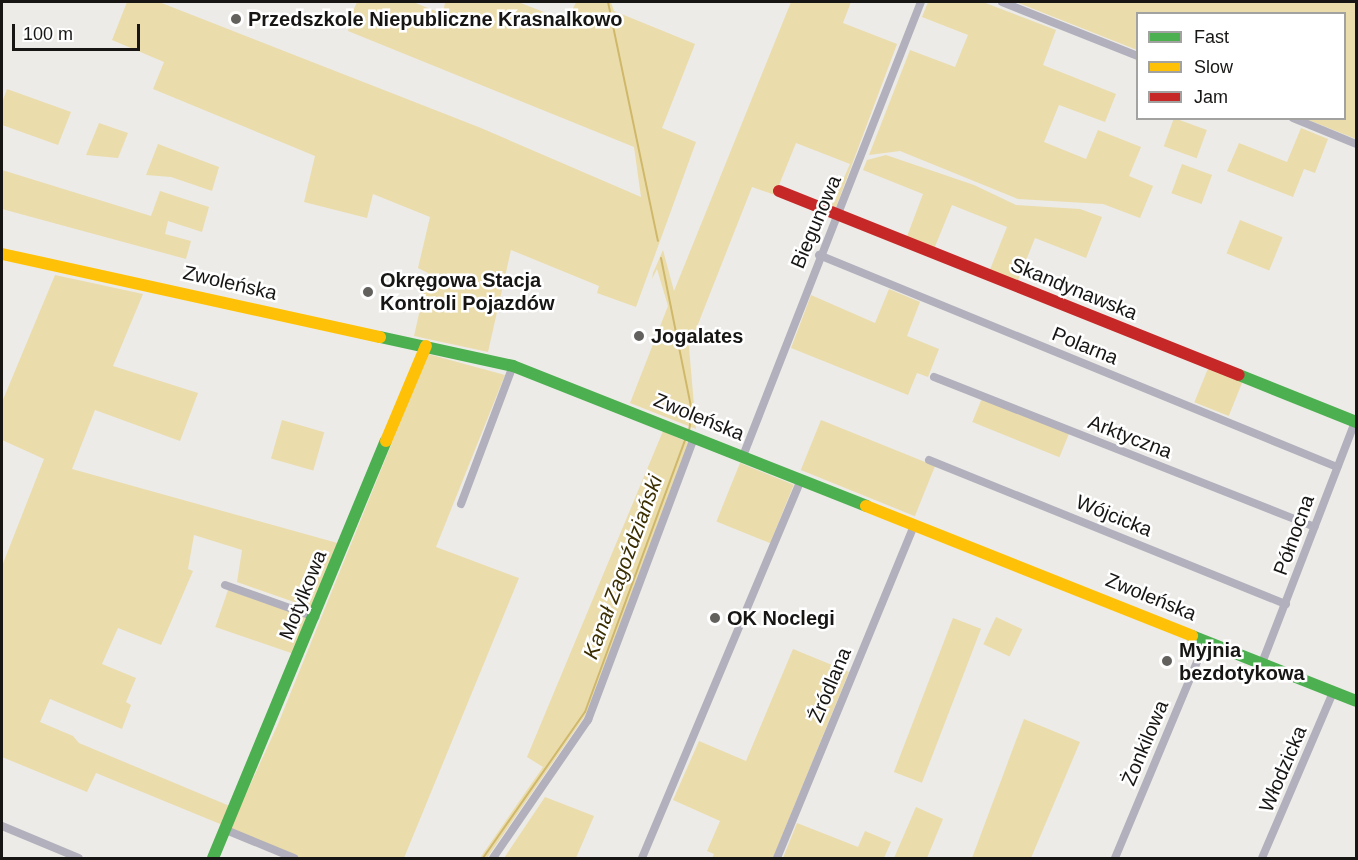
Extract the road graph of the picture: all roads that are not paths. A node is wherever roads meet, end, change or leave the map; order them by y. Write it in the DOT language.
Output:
graph roads {
  1 [pos="921,2"];
  2 [pos="1002,2"];
  3 [pos="1136,56"];
  4 [pos="1298,120"];
  5 [pos="1356,144"];
  6 [pos="778,191"];
  7 [pos="836,214"];
  8 [pos="2,254"];
  9 [pos="819,255"];
  10 [pos="426,346"];
  11 [pos="513,366"];
  12 [pos="934,377"];
  13 [pos="1356,421"];
  14 [pos="690,434"];
  15 [pos="743,456"];
  16 [pos="929,460"];
  17 [pos="1337,467"];
  18 [pos="801,479"];
  19 [pos="460,504"];
  20 [pos="915,524"];
  21 [pos="1314,527"];
  22 [pos="225,585"];
  23 [pos="1286,604"];
  24 [pos="315,617"];
  25 [pos="1206,640"];
  26 [pos="1262,663"];
  27 [pos="1333,692"];
  28 [pos="1356,701"];
  29 [pos="2,826"];
  30 [pos="226,830"];
  31 [pos="79,858"];
  32 [pos="213,858"];
  33 [pos="294,858"];
  34 [pos="493,858"];
  35 [pos="642,858"];
  36 [pos="777,858"];
  37 [pos="1114,858"];
  38 [pos="1262,858"];
  1 -- 7 [label="street, Biegunowa"];
  2 -- 3 [label="street"];
  4 -- 5 [label="street"];
  6 -- 7 [label="street, Skandynawska"];
  7 -- 9 [label="street, Biegunowa"];
  7 -- 13 [label="street, Skandynawska"];
  8 -- 10 [label="street, Zwoleńska"];
  9 -- 15 [label="street, Biegunowa"];
  9 -- 17 [label="street, Polarna"];
  10 -- 11 [label="street, Zwoleńska"];
  10 -- 24 [label="street, Motylkowa"];
  11 -- 14 [label="street, Zwoleńska"];
  11 -- 19 [label="street"];
  12 -- 21 [label="street, Arktyczna"];
  13 -- 17 [label="street, Północna"];
  14 -- 15 [label="street, Zwoleńska"];
  14 -- 34 [label="street"];
  15 -- 18 [label="street, Zwoleńska"];
  16 -- 23 [label="street, Wójcicka"];
  17 -- 21 [label="street, Północna"];
  18 -- 20 [label="street, Zwoleńska"];
  18 -- 35 [label="street"];
  20 -- 25 [label="street, Zwoleńska"];
  20 -- 36 [label="street, Źródlana"];
  21 -- 23 [label="street, Północna"];
  22 -- 24 [label="street"];
  23 -- 26 [label="street, Północna"];
  24 -- 30 [label="street, Motylkowa"];
  25 -- 26 [label="street, Zwoleńska"];
  25 -- 37 [label="street, Żonkilowa"];
  26 -- 27 [label="street, Zwoleńska"];
  27 -- 28 [label="street, Zwoleńska"];
  27 -- 38 [label="street, Włodzicka"];
  29 -- 31 [label="street"];
  30 -- 32 [label="street, Motylkowa"];
  30 -- 33 [label="street"];
}
